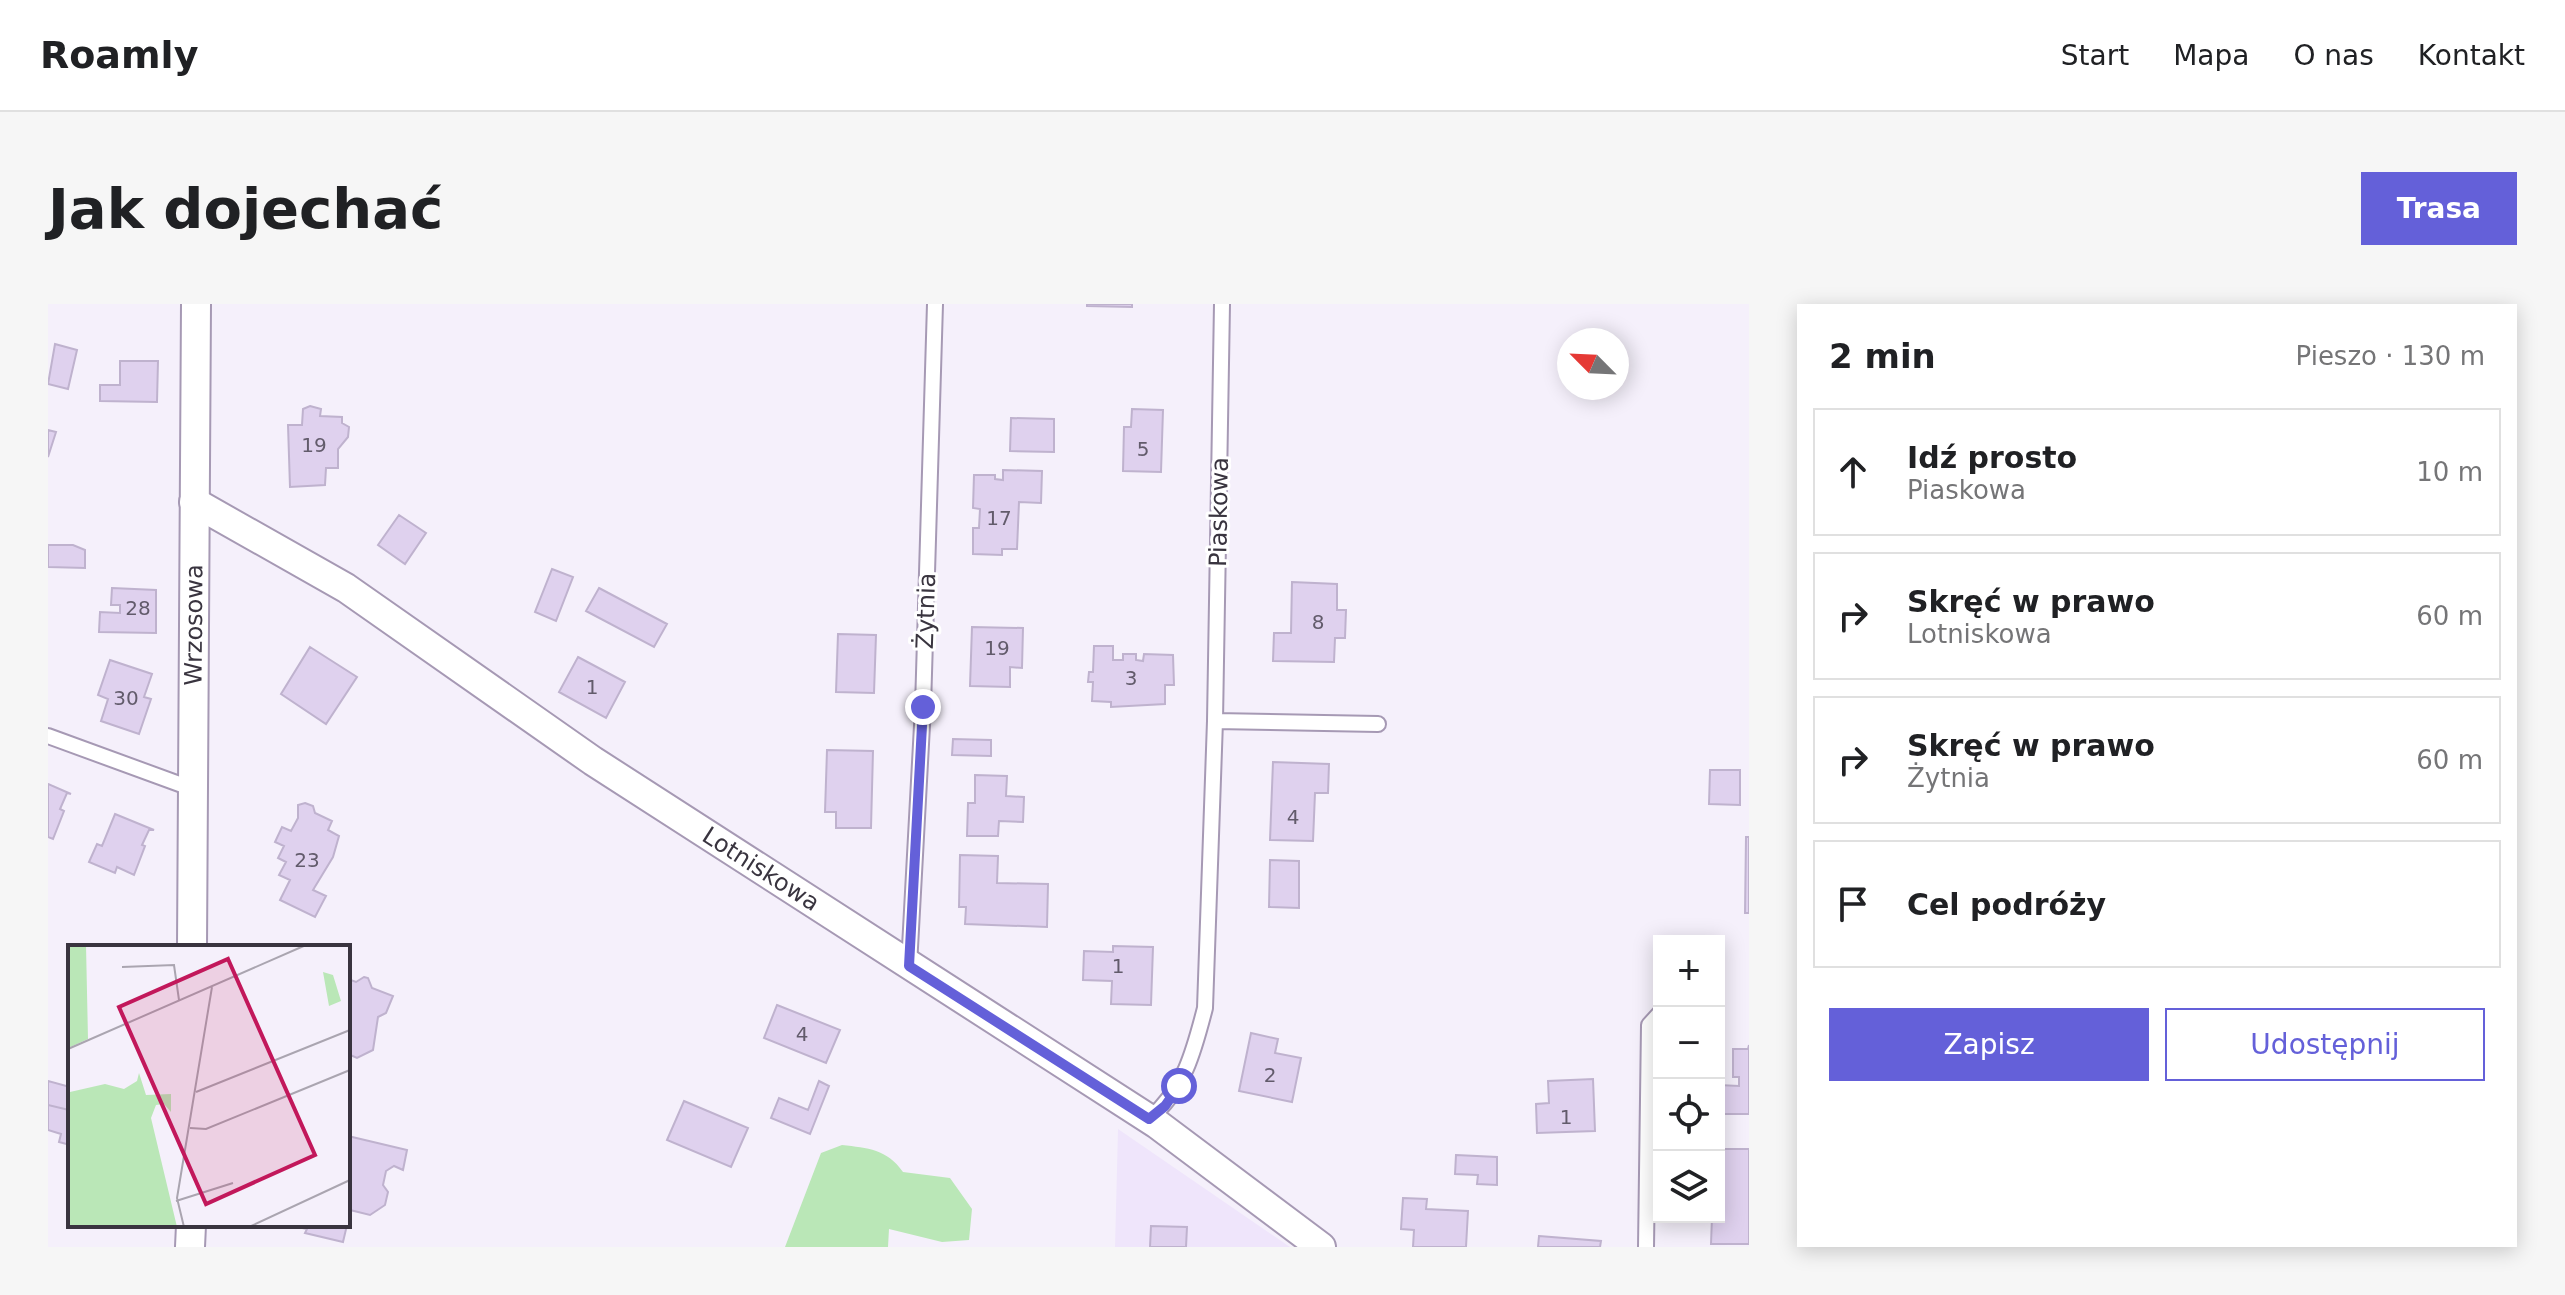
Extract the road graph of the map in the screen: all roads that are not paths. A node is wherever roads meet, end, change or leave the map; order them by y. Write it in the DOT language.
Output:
graph roads {
  1 [pos="196,304"];
  2 [pos="935,304"];
  3 [pos="1222,304"];
  4 [pos="194,502"];
  5 [pos="1215,721"];
  6 [pos="1378,724"];
  7 [pos="48,736"];
  8 [pos="193,789"];
  9 [pos="192,945"];
  10 [pos="909,966"];
  11 [pos="1653,1021"];
  12 [pos="1149,1119"];
  13 [pos="1321,1247"];
  14 [pos="1646,1247"];
  1 -- 4 [label="street, Wrzosowa"];
  2 -- 10 [label="lane, Żytnia"];
  3 -- 5 [label="lane, Piaskowa"];
  4 -- 8 [label="street, Wrzosowa"];
  4 -- 10 [label="street, Lotniskowa"];
  5 -- 6 [label="lane"];
  5 -- 12 [label="lane, Piaskowa"];
  7 -- 8 [label="lane"];
  8 -- 9 [label="street, Wrzosowa"];
  10 -- 12 [label="street, Lotniskowa"];
  11 -- 14 [label="lane"];
  12 -- 13 [label="street, Lotniskowa"];
}
